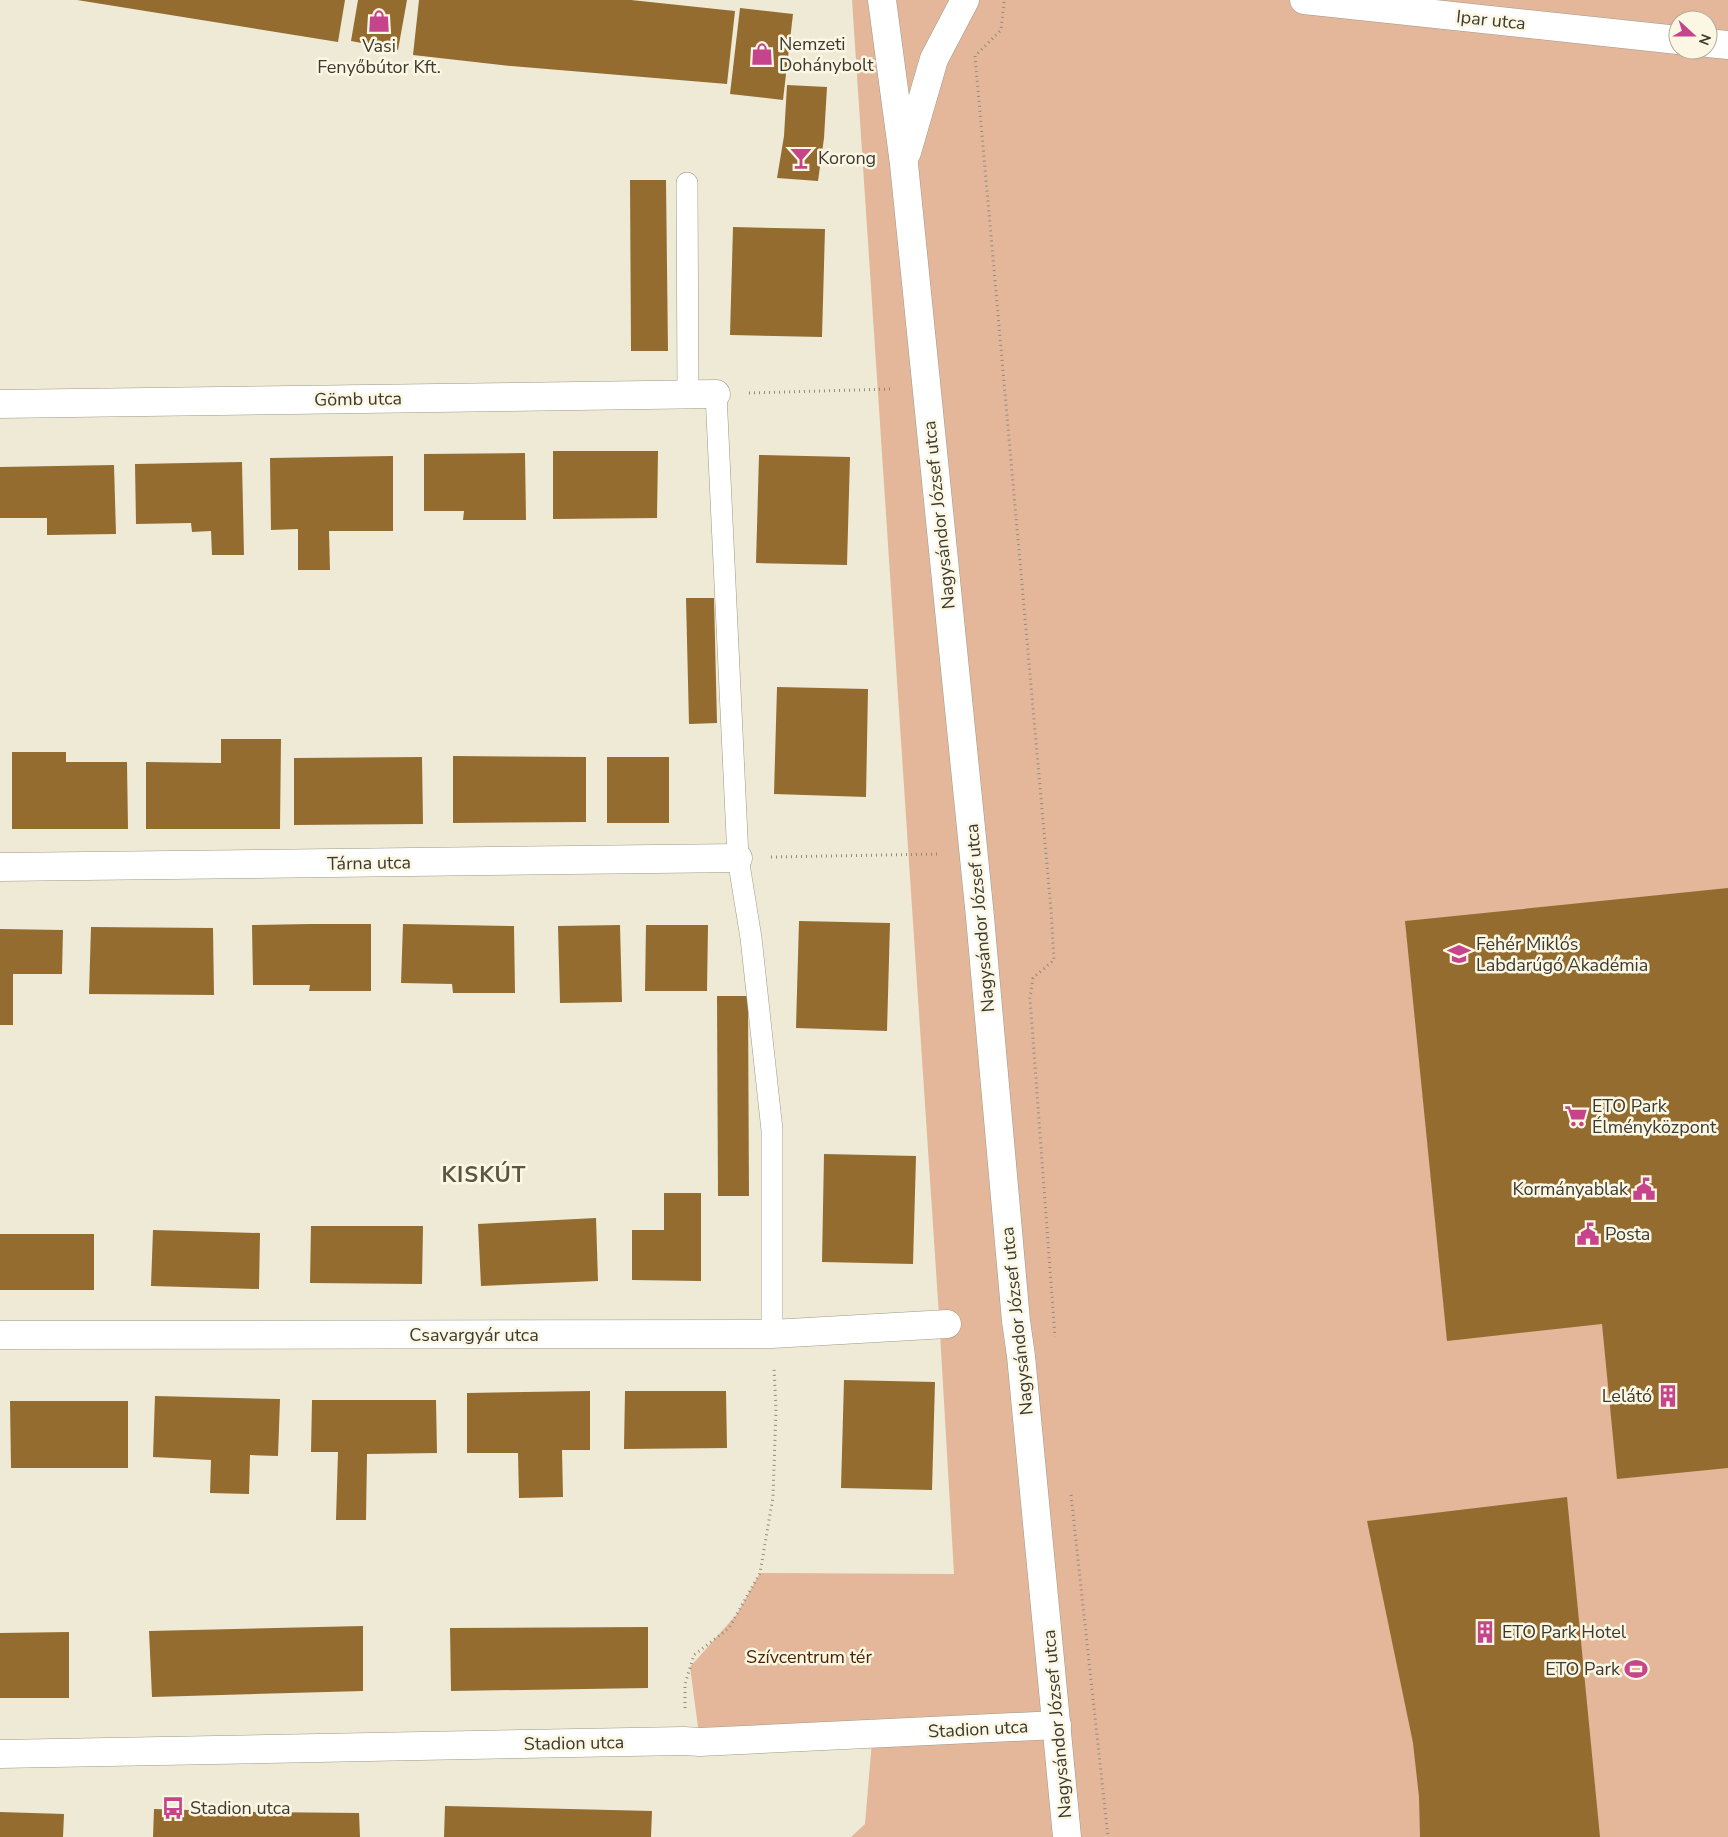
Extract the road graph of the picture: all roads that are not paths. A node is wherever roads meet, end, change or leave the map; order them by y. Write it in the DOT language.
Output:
graph roads {
  1 [pos="882,0"];
  2 [pos="965,0"];
  3 [pos="1304,0"];
  4 [pos="1668,39"];
  5 [pos="904,164"];
  6 [pos="687,183"];
  7 [pos="688,394"];
  8 [pos="716,394"];
  9 [pos="0,404"];
  10 [pos="738,858"];
  11 [pos="0,868"];
  12 [pos="948,1324"];
  13 [pos="772,1334"];
  14 [pos="0,1336"];
  15 [pos="1057,1725"];
  16 [pos="0,1754"];
  17 [pos="1067,1837"];
  1 -- 5 [label="street, Nagysándor József utca"];
  2 -- 5 [label="street"];
  3 -- 4 [label="street, Ipar utca"];
  5 -- 15 [label="street, Nagysándor József utca"];
  6 -- 7 [label="lane"];
  7 -- 8 [label="street, Gömb utca"];
  7 -- 9 [label="street, Gömb utca"];
  8 -- 10 [label="lane"];
  10 -- 11 [label="street, Tárna utca"];
  10 -- 13 [label="lane"];
  12 -- 13 [label="street, Csavargyár utca"];
  13 -- 14 [label="street, Csavargyár utca"];
  15 -- 16 [label="street, Stadion utca"];
  15 -- 17 [label="street, Nagysándor József utca"];
}
